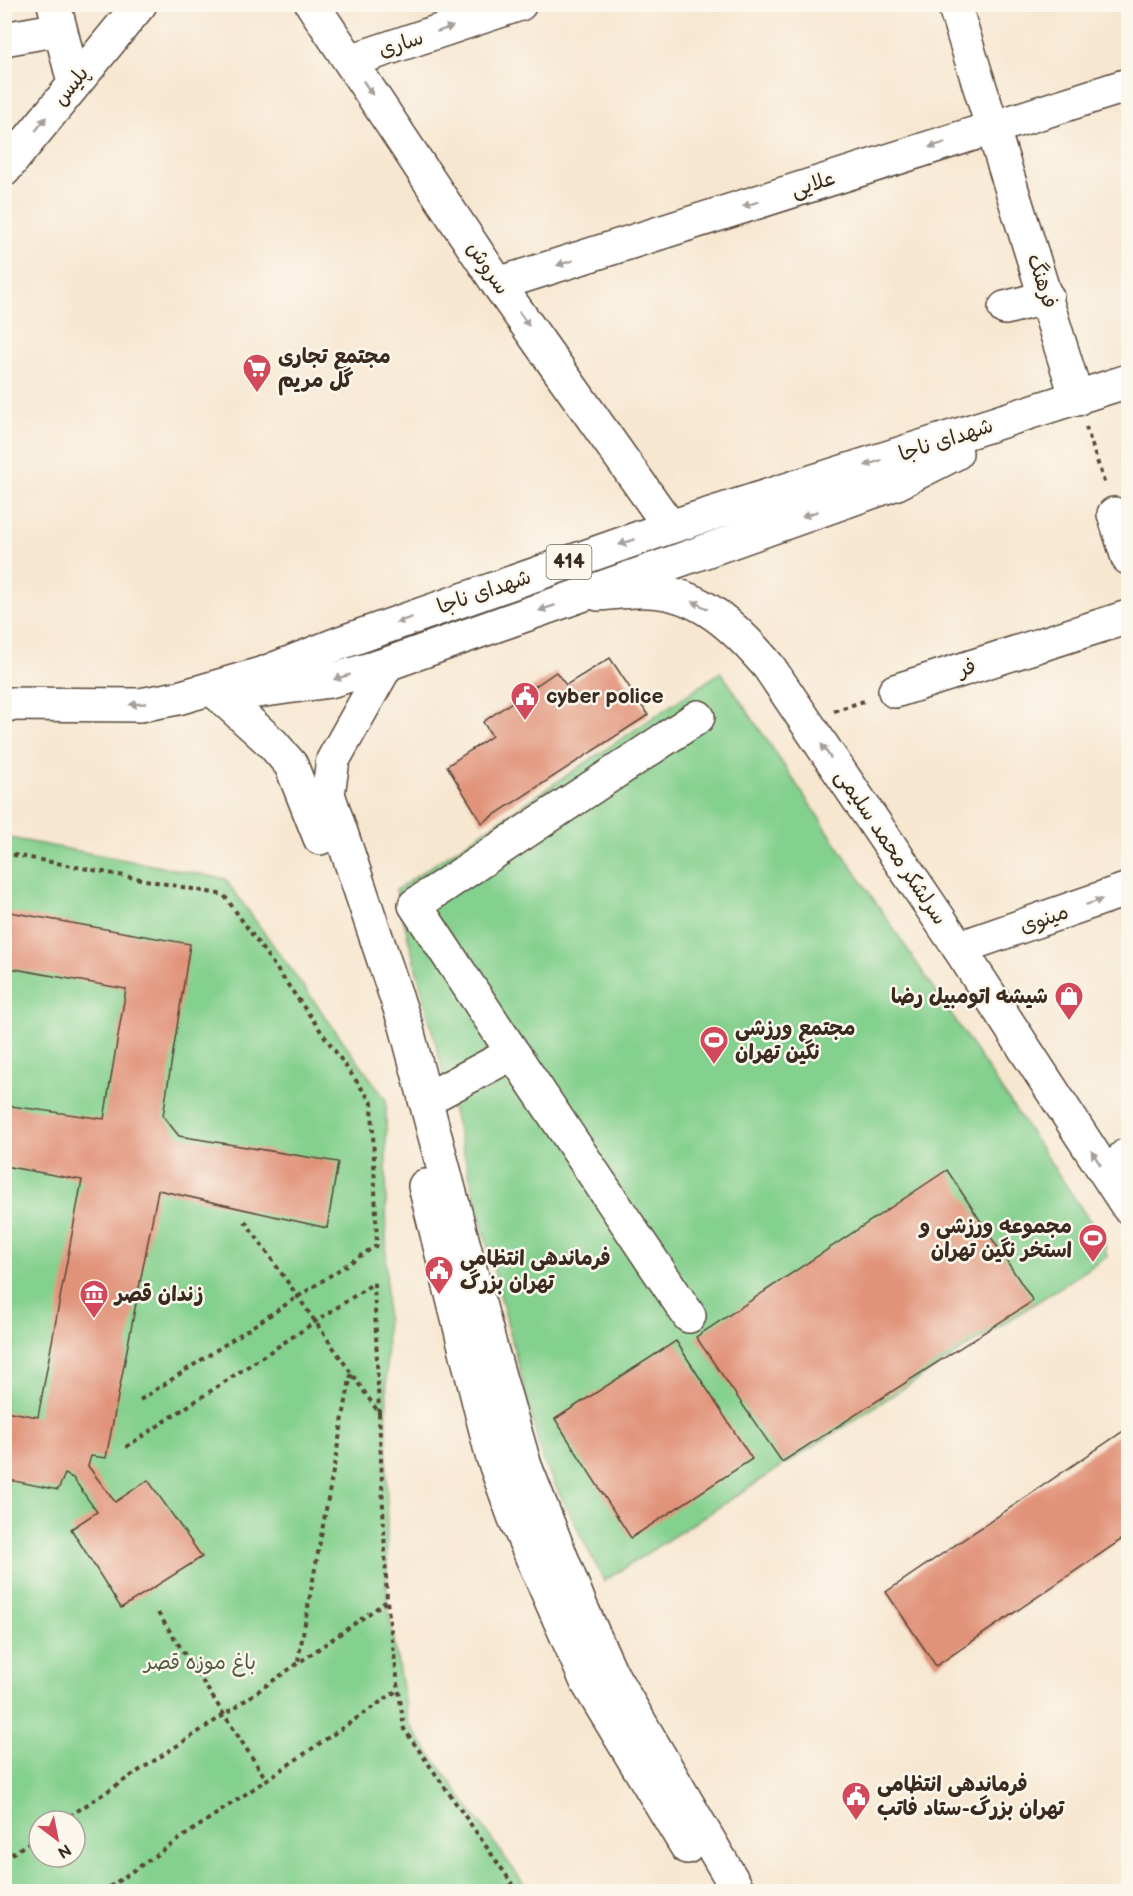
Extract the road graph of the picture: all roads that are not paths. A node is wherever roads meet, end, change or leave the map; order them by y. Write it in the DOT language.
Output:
graph roads {
  1 [pos="140,4"];
  2 [pos="312,4"];
  3 [pos="520,4"];
  4 [pos="954,4"];
  5 [pos="57,17"];
  6 [pos="4,39"];
  7 [pos="350,61"];
  8 [pos="74,82"];
  9 [pos="1128,85"];
  10 [pos="993,128"];
  11 [pos="4,170"];
  12 [pos="498,284"];
  13 [pos="1047,297"];
  14 [pos="1005,308"];
  15 [pos="1128,381"];
  16 [pos="1077,399"];
  17 [pos="1034,412"];
  18 [pos="1114,514"];
  19 [pos="670,527"];
  20 [pos="1128,558"];
  21 [pos="582,595"];
  22 [pos="1128,616"];
  23 [pos="387,664"];
  24 [pos="895,691"];
  25 [pos="218,694"];
  26 [pos="178,698"];
  27 [pos="4,704"];
  28 [pos="698,717"];
  29 [pos="1128,890"];
  30 [pos="959,948"];
  31 [pos="513,1053"];
  32 [pos="425,1100"];
  33 [pos="1128,1207"];
  34 [pos="689,1316"];
  35 [pos="714,1892"];
  36 [pos="739,1892"];
  1 -- 8 [label="street, پلیس"];
  2 -- 7 [label="street, سروش"];
  7 -- 3 [label="street, ساری, one-way"];
  4 -- 10 [label="street, فرهنگ"];
  5 -- 6 [label="street"];
  5 -- 8 [label="street"];
  7 -- 12 [label="street, سروش, one-way"];
  11 -- 8 [label="street, پلیس, one-way"];
  9 -- 10 [label="street, علایی"];
  10 -- 12 [label="street, علایی, one-way"];
  10 -- 13 [label="street, فرهنگ"];
  12 -- 19 [label="street, سروش, one-way"];
  13 -- 14 [label="street"];
  13 -- 16 [label="street, فرهنگ"];
  15 -- 16 [label="street, شهدای ناجا / 414"];
  16 -- 17 [label="street, شهدای ناجا / 414"];
  17 -- 19 [label="street, شهدای ناجا / 414, one-way"];
  17 -- 21 [label="street, one-way"];
  18 -- 20 [label="street"];
  19 -- 26 [label="street, شهدای ناجا / 414, one-way"];
  21 -- 23 [label="street, one-way"];
  30 -- 21 [label="street, سرلشکر محمد سلیمی, one-way"];
  22 -- 24 [label="street, فر"];
  23 -- 25 [label="street, one-way"];
  23 -- 32 [label="street"];
  25 -- 26 [label="street"];
  25 -- 35 [label="street"];
  26 -- 27 [label="street, شهدای ناجا / 414, one-way"];
  28 -- 31 [label="street"];
  30 -- 29 [label="street, مینوی, one-way"];
  33 -- 30 [label="street, سرلشکر محمد سلیمی, one-way"];
  31 -- 32 [label="street"];
  31 -- 34 [label="street"];
  32 -- 36 [label="street"];
}
